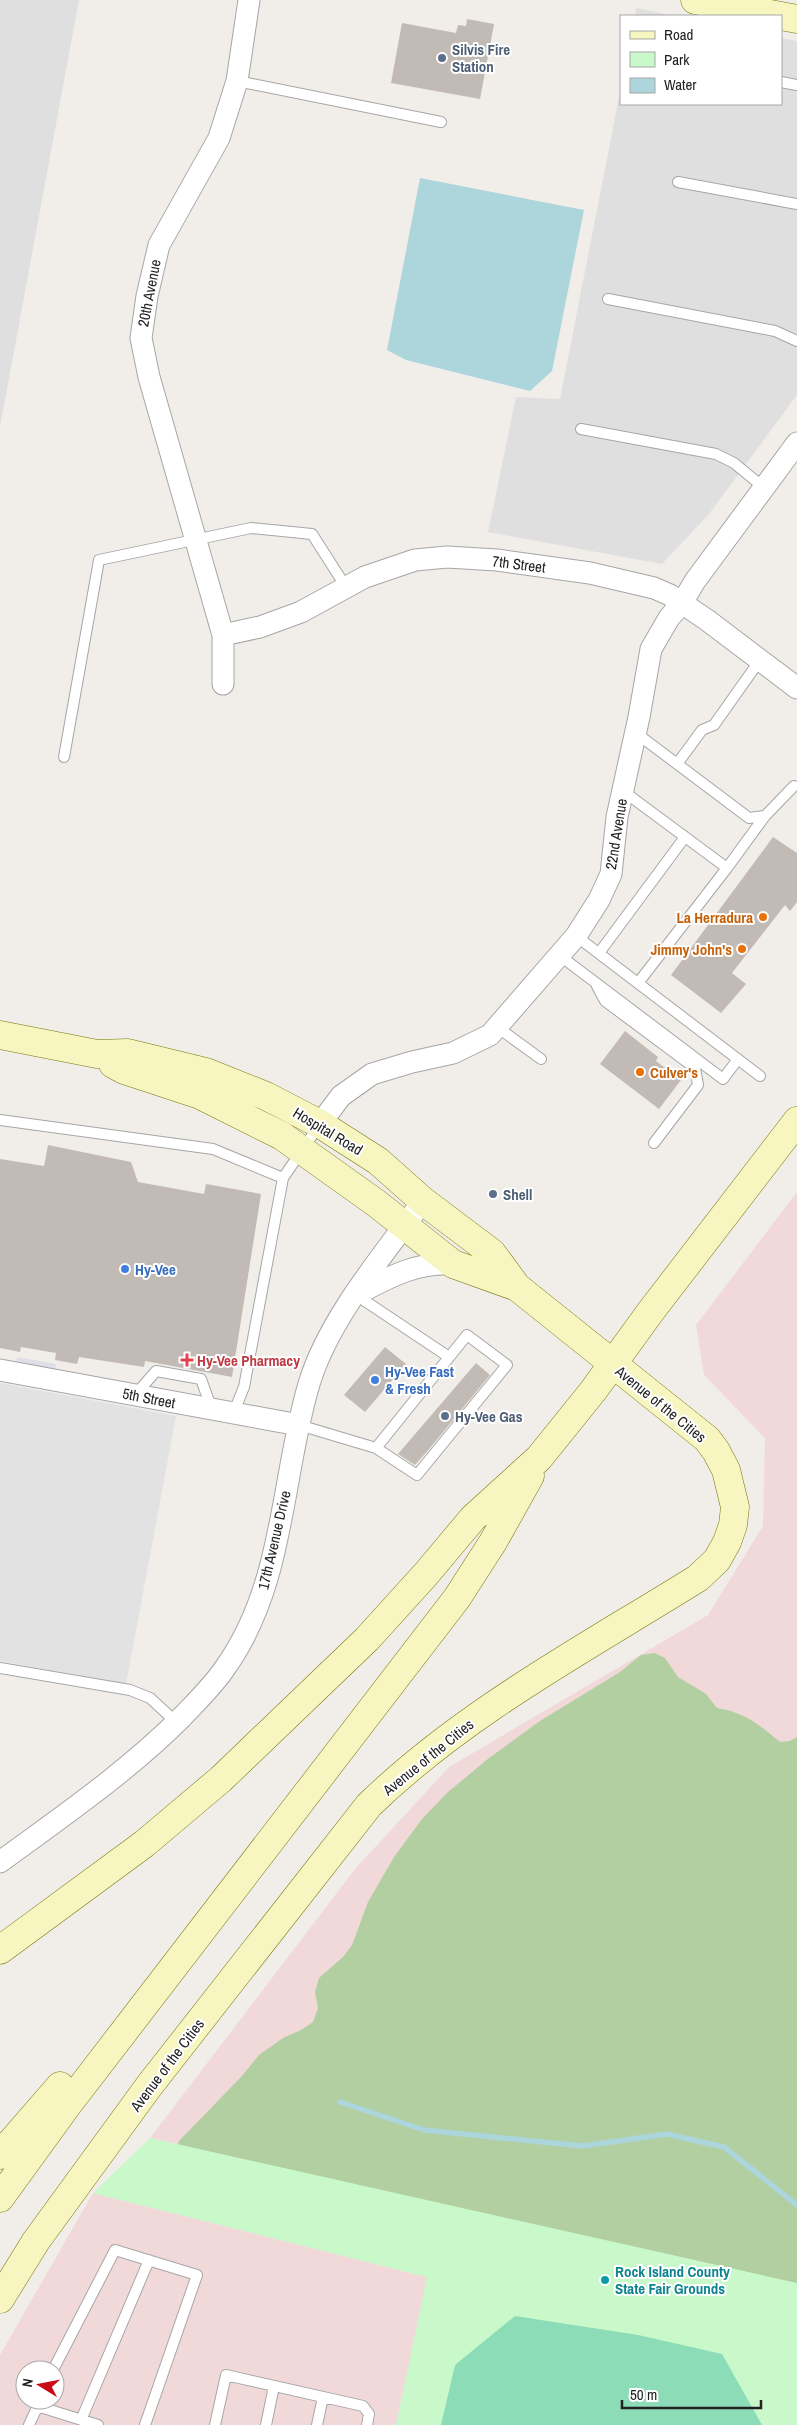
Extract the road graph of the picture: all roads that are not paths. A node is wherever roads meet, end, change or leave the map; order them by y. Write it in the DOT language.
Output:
graph roads {
  1 [pos="249,0"];
  2 [pos="695,0"];
  3 [pos="776,15"];
  4 [pos="782,16"];
  5 [pos="797,19"];
  6 [pos="237,81"];
  7 [pos="782,82"];
  8 [pos="797,85"];
  9 [pos="441,122"];
  10 [pos="678,182"];
  11 [pos="797,204"];
  12 [pos="608,299"];
  13 [pos="797,340"];
  14 [pos="581,429"];
  15 [pos="797,443"];
  16 [pos="764,488"];
  17 [pos="197,540"];
  18 [pos="346,587"];
  19 [pos="682,603"];
  20 [pos="223,634"];
  21 [pos="760,660"];
  22 [pos="223,684"];
  23 [pos="797,688"];
  24 [pos="636,733"];
  25 [pos="64,757"];
  26 [pos="677,764"];
  27 [pos="794,786"];
  28 [pos="623,791"];
  29 [pos="765,816"];
  30 [pos="685,837"];
  31 [pos="727,868"];
  32 [pos="576,936"];
  33 [pos="599,953"];
  34 [pos="559,955"];
  35 [pos="596,983"];
  36 [pos="638,983"];
  37 [pos="497,1027"];
  38 [pos="0,1035"];
  39 [pos="97,1054"];
  40 [pos="738,1059"];
  41 [pos="541,1060"];
  42 [pos="760,1076"];
  43 [pos="0,1120"];
  44 [pos="797,1121"];
  45 [pos="320,1124"];
  46 [pos="654,1144"];
  47 [pos="302,1150"];
  48 [pos="284,1178"];
  49 [pos="422,1201"];
  50 [pos="404,1226"];
  51 [pos="453,1264"];
  52 [pos="517,1287"];
  53 [pos="356,1295"];
  54 [pos="449,1357"];
  55 [pos="612,1364"];
  56 [pos="0,1370"];
  57 [pos="135,1395"];
  58 [pos="212,1410"];
  59 [pos="233,1414"];
  60 [pos="298,1425"];
  61 [pos="376,1448"];
  62 [pos="539,1458"];
  63 [pos="0,1668"];
  64 [pos="176,1722"];
  65 [pos="0,1862"];
  66 [pos="211,1918"];
  67 [pos="0,1950"];
  68 [pos="0,2155"];
  69 [pos="0,2198"];
  70 [pos="149,2260"];
  71 [pos="0,2299"];
  72 [pos="58,2360"];
  73 [pos="274,2386"];
  74 [pos="323,2396"];
  75 [pos="36,2410"];
  76 [pos="56,2410"];
  77 [pos="80,2420"];
  78 [pos="29,2425"];
  79 [pos="98,2425"];
  80 [pos="145,2425"];
  81 [pos="215,2425"];
  82 [pos="266,2425"];
  83 [pos="317,2425"];
  84 [pos="367,2425"];
  1 -- 6 [label="street, 20th Avenue"];
  2 -- 3 [label="street"];
  4 -- 5 [label="street"];
  6 -- 9 [label="lane"];
  6 -- 17 [label="street, 20th Avenue"];
  7 -- 8 [label="lane"];
  10 -- 11 [label="lane"];
  12 -- 13 [label="lane"];
  14 -- 16 [label="lane"];
  15 -- 16 [label="street, 22nd Avenue"];
  16 -- 19 [label="street, 22nd Avenue"];
  17 -- 18 [label="lane"];
  17 -- 20 [label="street, 20th Avenue"];
  17 -- 25 [label="lane"];
  18 -- 19 [label="street, 7th Street"];
  18 -- 20 [label="street, 7th Street"];
  19 -- 21 [label="street, 7th Street"];
  19 -- 24 [label="street, 22nd Avenue"];
  20 -- 22 [label="street, 20th Avenue"];
  21 -- 23 [label="street, 7th Street"];
  21 -- 26 [label="lane"];
  24 -- 26 [label="lane"];
  24 -- 28 [label="street, 22nd Avenue"];
  26 -- 29 [label="lane"];
  27 -- 29 [label="lane"];
  28 -- 30 [label="lane"];
  28 -- 32 [label="street, 22nd Avenue"];
  29 -- 31 [label="lane"];
  30 -- 31 [label="lane"];
  30 -- 33 [label="lane"];
  31 -- 36 [label="lane"];
  32 -- 33 [label="lane"];
  32 -- 34 [label="street, 22nd Avenue"];
  33 -- 36 [label="lane"];
  34 -- 35 [label="lane"];
  34 -- 37 [label="street, 22nd Avenue"];
  35 -- 40 [label="lane"];
  35 -- 46 [label="lane"];
  36 -- 40 [label="lane"];
  37 -- 41 [label="lane"];
  37 -- 45 [label="street, 22nd Avenue"];
  38 -- 39 [label="street, Hospital Road"];
  39 -- 45 [label="street, Hospital Road"];
  39 -- 47 [label="street, Hospital Road"];
  40 -- 42 [label="lane"];
  43 -- 48 [label="lane"];
  44 -- 55 [label="street, Avenue of the Cities"];
  45 -- 47 [label="lane"];
  45 -- 49 [label="street, Hospital Road"];
  47 -- 48 [label="lane"];
  47 -- 50 [label="street, Hospital Road"];
  48 -- 59 [label="lane"];
  49 -- 50 [label="street, 17th Avenue Drive"];
  49 -- 52 [label="street, Hospital Road"];
  50 -- 51 [label="street, Hospital Road"];
  50 -- 53 [label="street, 17th Avenue Drive"];
  51 -- 52 [label="street, Hospital Road"];
  51 -- 53 [label="street"];
  52 -- 55 [label="street, Hospital Road"];
  53 -- 54 [label="lane"];
  53 -- 60 [label="street, 17th Avenue Drive"];
  54 -- 61 [label="lane"];
  54 -- 61 [label="lane"];
  55 -- 62 [label="street, Avenue of the Cities"];
  55 -- 71 [label="street, Avenue of the Cities"];
  56 -- 57 [label="street, 5th Street"];
  57 -- 58 [label="street, 5th Street"];
  57 -- 58 [label="lane"];
  58 -- 59 [label="street, 5th Street"];
  59 -- 60 [label="street, 5th Street"];
  60 -- 61 [label="lane"];
  60 -- 64 [label="street, 17th Avenue Drive"];
  62 -- 66 [label="street, Avenue of the Cities"];
  62 -- 67 [label="street, Avenue of the Cities"];
  63 -- 64 [label="lane"];
  64 -- 65 [label="street, 17th Avenue Drive"];
  66 -- 68 [label="street, Avenue of the Cities"];
  66 -- 69 [label="street, Avenue of the Cities"];
  70 -- 72 [label="lane"];
  70 -- 77 [label="lane"];
  70 -- 80 [label="lane"];
  73 -- 74 [label="lane"];
  73 -- 81 [label="lane"];
  73 -- 82 [label="lane"];
  74 -- 83 [label="lane"];
  74 -- 84 [label="lane"];
  75 -- 78 [label="lane"];
  76 -- 77 [label="lane"];
  77 -- 79 [label="lane"];
}
